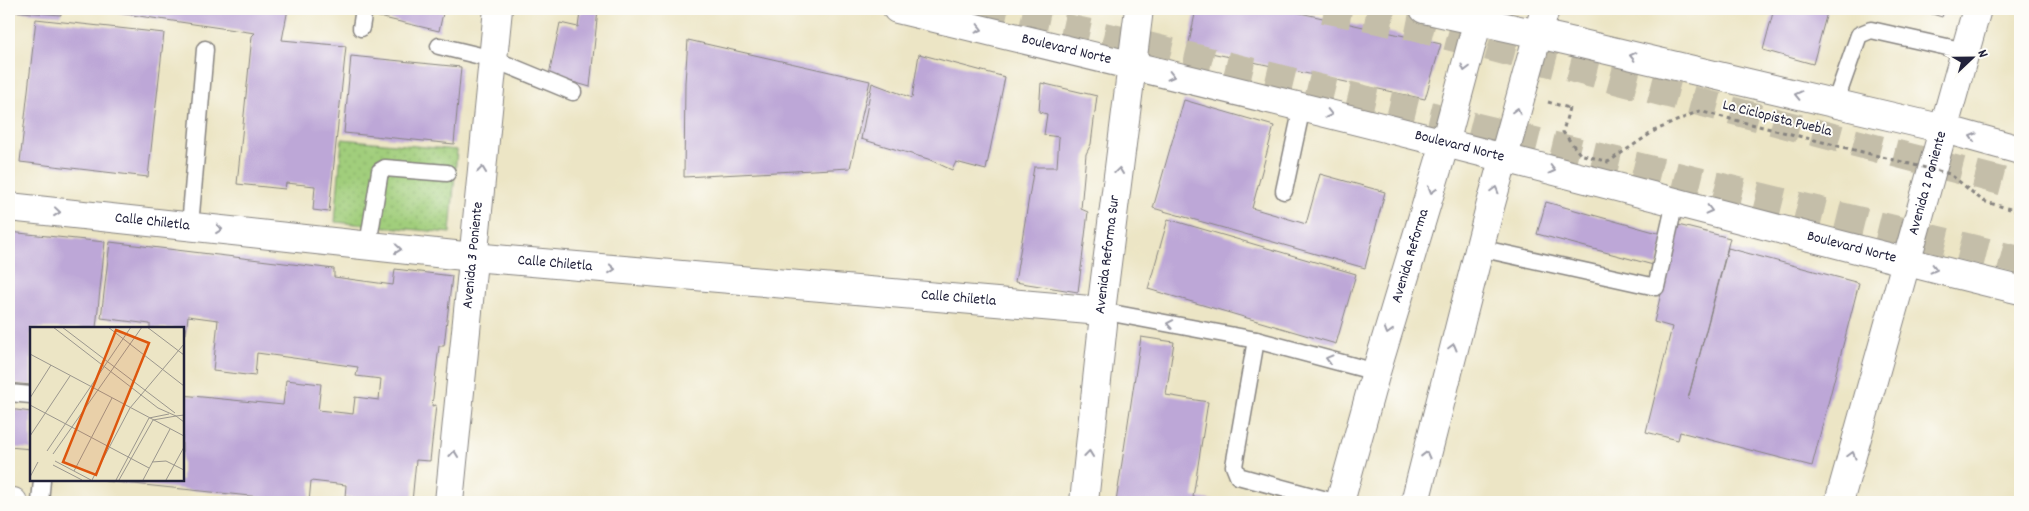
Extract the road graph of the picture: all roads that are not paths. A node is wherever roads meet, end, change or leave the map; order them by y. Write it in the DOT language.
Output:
graph roads {
  1 [pos="364,9"];
  2 [pos="498,9"];
  3 [pos="898,9"];
  4 [pos="1139,9"];
  5 [pos="1424,9"];
  6 [pos="1977,9"];
  7 [pos="1479,15"];
  8 [pos="1542,21"];
  9 [pos="362,28"];
  10 [pos="438,46"];
  11 [pos="205,49"];
  12 [pos="1965,51"];
  13 [pos="493,59"];
  14 [pos="1132,66"];
  15 [pos="573,92"];
  16 [pos="1835,103"];
  17 [pos="1302,108"];
  18 [pos="1944,129"];
  19 [pos="1445,143"];
  20 [pos="2020,150"];
  21 [pos="1504,158"];
  22 [pos="447,173"];
  23 [pos="1284,191"];
  24 [pos="1674,202"];
  25 [pos="9,207"];
  26 [pos="190,226"];
  27 [pos="368,245"];
  28 [pos="1479,248"];
  29 [pos="473,257"];
  30 [pos="1906,262"];
  31 [pos="2020,290"];
  32 [pos="1101,310"];
  33 [pos="1256,340"];
  34 [pos="1376,372"];
  35 [pos="9,393"];
  36 [pos="30,395"];
  37 [pos="42,481"];
  38 [pos="9,502"];
  39 [pos="13,502"];
  40 [pos="40,502"];
  41 [pos="449,502"];
  42 [pos="1084,502"];
  43 [pos="1334,502"];
  44 [pos="1340,502"];
  45 [pos="1415,502"];
  46 [pos="1839,502"];
  1 -- 9 [label="lane"];
  2 -- 13 [label="main road, Avenida 3 Poniente"];
  3 -- 14 [label="main road, Boulevard Norte, one-way"];
  4 -- 14 [label="main road, Avenida Reforma Sur"];
  5 -- 7 [label="main road"];
  6 -- 12 [label="main road, Avenida 2 Poniente"];
  7 -- 8 [label="main road"];
  7 -- 19 [label="main road, Avenida Reforma, one-way"];
  16 -- 8 [label="main road, one-way"];
  21 -- 8 [label="main road, one-way"];
  10 -- 13 [label="lane"];
  11 -- 26 [label="lane"];
  12 -- 16 [label="lane"];
  12 -- 18 [label="main road, Avenida 2 Poniente"];
  13 -- 15 [label="lane"];
  29 -- 13 [label="main road, Avenida 3 Poniente, one-way"];
  14 -- 17 [label="main road, Boulevard Norte, one-way"];
  32 -- 14 [label="main road, Avenida Reforma Sur, one-way"];
  16 -- 18 [label="main road"];
  17 -- 19 [label="main road, Boulevard Norte, one-way"];
  17 -- 23 [label="lane"];
  20 -- 18 [label="main road, one-way"];
  18 -- 30 [label="main road, Avenida 2 Poniente"];
  19 -- 21 [label="main road, Boulevard Norte"];
  19 -- 34 [label="main road, Avenida Reforma, one-way"];
  21 -- 24 [label="main road, Boulevard Norte, one-way"];
  28 -- 21 [label="main road, one-way"];
  22 -- 27 [label="lane"];
  24 -- 28 [label="lane"];
  24 -- 30 [label="main road, Boulevard Norte, one-way"];
  25 -- 26 [label="main road, Calle Chiletla, one-way"];
  26 -- 27 [label="main road, Calle Chiletla, one-way"];
  27 -- 29 [label="main road, Calle Chiletla, one-way"];
  45 -- 28 [label="main road, one-way"];
  29 -- 32 [label="main road, Calle Chiletla, one-way"];
  41 -- 29 [label="main road, Avenida 3 Poniente, one-way"];
  30 -- 31 [label="main road, Boulevard Norte, one-way"];
  46 -- 30 [label="main road, Avenida 2 Poniente, one-way"];
  33 -- 32 [label="lane, one-way"];
  42 -- 32 [label="main road, Avenida Reforma Sur, one-way"];
  34 -- 33 [label="lane, one-way"];
  33 -- 43 [label="lane"];
  34 -- 44 [label="main road, Avenida Reforma"];
  35 -- 36 [label="lane"];
  37 -- 40 [label="lane"];
  38 -- 39 [label="main road"];
}
